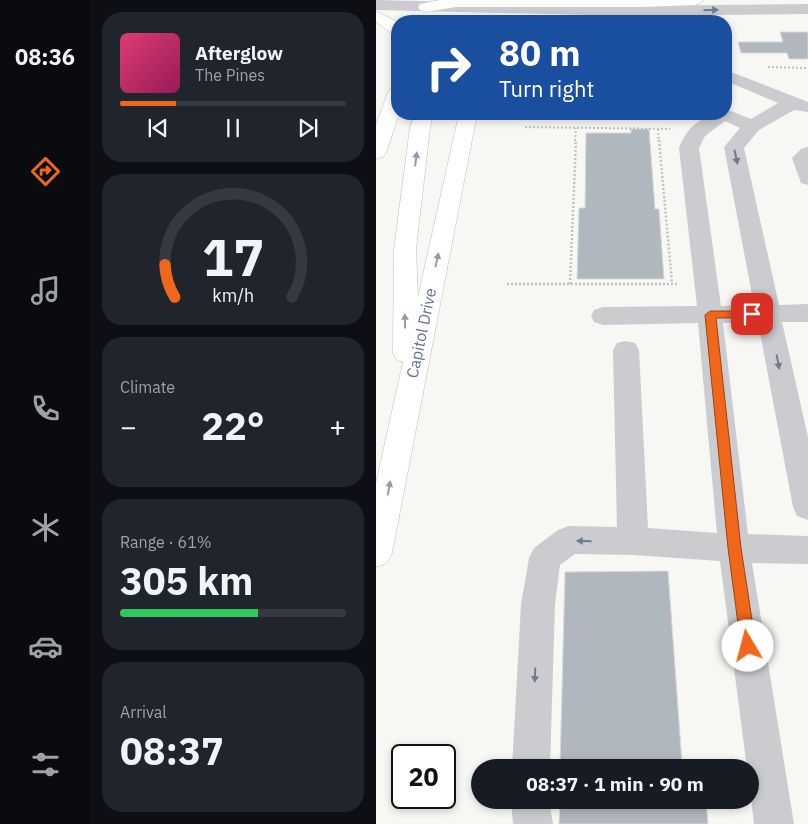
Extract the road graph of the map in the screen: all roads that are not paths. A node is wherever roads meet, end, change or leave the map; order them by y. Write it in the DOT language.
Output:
graph roads {
  1 [pos="695,0"];
  2 [pos="376,6"];
  3 [pos="449,8"];
  4 [pos="488,8"];
  5 [pos="808,8"];
  6 [pos="425,9"];
  7 [pos="376,16"];
  8 [pos="391,25"];
  9 [pos="732,78"];
  10 [pos="800,106"];
  11 [pos="391,109"];
  12 [pos="732,117"];
  13 [pos="422,120"];
  14 [pos="467,120"];
  15 [pos="715,120"];
  16 [pos="752,126"];
  17 [pos="376,153"];
  18 [pos="808,153"];
  19 [pos="808,179"];
  20 [pos="808,313"];
  21 [pos="769,314"];
  22 [pos="710,315"];
  23 [pos="603,316"];
  24 [pos="626,350"];
  25 [pos="406,405"];
  26 [pos="808,507"];
  27 [pos="632,541"];
  28 [pos="734,548"];
  29 [pos="808,550"];
  30 [pos="376,553"];
  31 [pos="531,759"];
  32 [pos="531,809"];
  33 [pos="533,824"];
  34 [pos="774,824"];
  1 -- 4 [label="main road"];
  2 -- 6 [label="street"];
  3 -- 4 [label="street"];
  3 -- 6 [label="street"];
  4 -- 5 [label="street, one-way"];
  7 -- 8 [label="main road"];
  9 -- 10 [label="street"];
  10 -- 16 [label="street"];
  11 -- 17 [label="main road"];
  12 -- 16 [label="street"];
  25 -- 13 [label="main road, one-way"];
  25 -- 14 [label="main road, Capitol Drive, one-way"];
  15 -- 22 [label="street"];
  16 -- 21 [label="street, one-way"];
  18 -- 19 [label="street"];
  20 -- 21 [label="street"];
  21 -- 22 [label="street"];
  21 -- 26 [label="street, one-way"];
  22 -- 23 [label="street"];
  22 -- 28 [label="street"];
  24 -- 27 [label="street"];
  30 -- 25 [label="main road, Capitol Drive, one-way"];
  27 -- 28 [label="street"];
  27 -- 31 [label="street, one-way"];
  28 -- 29 [label="street"];
  28 -- 34 [label="street"];
  32 -- 33 [label="street"];
}
